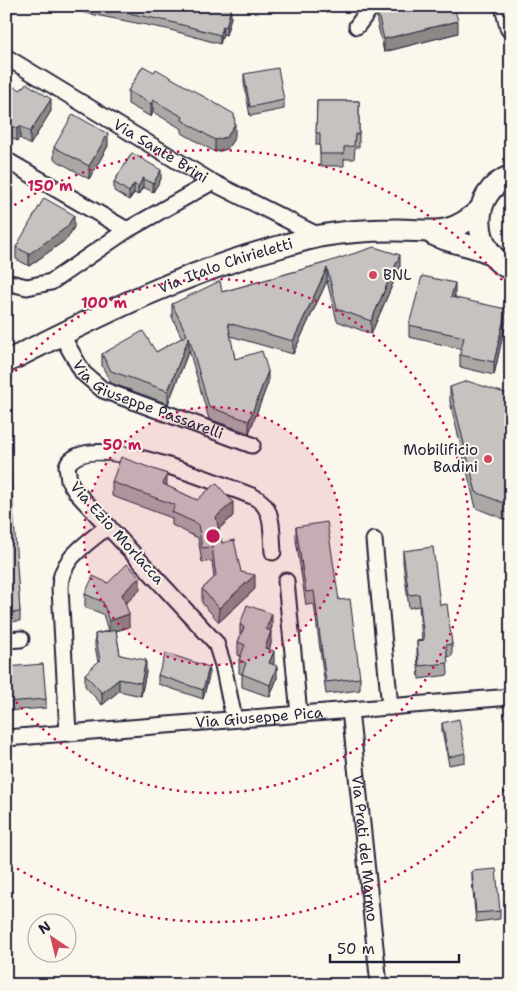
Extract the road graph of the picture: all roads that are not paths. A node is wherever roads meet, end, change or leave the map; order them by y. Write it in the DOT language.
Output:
graph roads {
  1 [pos="372,6"];
  2 [pos="506,6"];
  3 [pos="357,26"];
  4 [pos="511,27"];
  5 [pos="6,57"];
  6 [pos="6,160"];
  7 [pos="511,176"];
  8 [pos="212,182"];
  9 [pos="480,210"];
  10 [pos="127,230"];
  11 [pos="431,233"];
  12 [pos="319,236"];
  13 [pos="488,252"];
  14 [pos="511,270"];
  15 [pos="6,282"];
  16 [pos="61,334"];
  17 [pos="6,362"];
  18 [pos="252,445"];
  19 [pos="108,526"];
  20 [pos="374,540"];
  21 [pos="273,552"];
  22 [pos="286,581"];
  23 [pos="511,697"];
  24 [pos="390,707"];
  25 [pos="350,710"];
  26 [pos="299,714"];
  27 [pos="234,720"];
  28 [pos="68,733"];
  29 [pos="6,738"];
  30 [pos="379,985"];
  1 -- 3 [label="street"];
  2 -- 4 [label="street"];
  5 -- 8 [label="street, Via Sante Brini"];
  6 -- 10 [label="street"];
  7 -- 9 [label="street"];
  8 -- 10 [label="street"];
  8 -- 12 [label="street, Via Sante Brini"];
  9 -- 11 [label="street"];
  9 -- 13 [label="street"];
  10 -- 15 [label="street"];
  11 -- 12 [label="street, Via Italo Chirieletti"];
  11 -- 13 [label="street"];
  12 -- 16 [label="street, Via Italo Chirieletti"];
  13 -- 14 [label="street"];
  16 -- 17 [label="street, Via Italo Chirieletti"];
  16 -- 18 [label="street, Via Giuseppe Passarelli"];
  19 -- 21 [label="street, Via Ezio Morlacca"];
  19 -- 27 [label="street, Via Ezio Morlacca"];
  19 -- 28 [label="street"];
  20 -- 24 [label="street"];
  22 -- 26 [label="street"];
  23 -- 24 [label="street, Via Giuseppe Pica"];
  24 -- 25 [label="street, Via Giuseppe Pica"];
  25 -- 26 [label="street, Via Giuseppe Pica"];
  25 -- 30 [label="street, Via Prati del Marmo"];
  26 -- 27 [label="street, Via Giuseppe Pica"];
  27 -- 28 [label="street, Via Giuseppe Pica"];
  28 -- 29 [label="street, Via Giuseppe Pica"];
}
